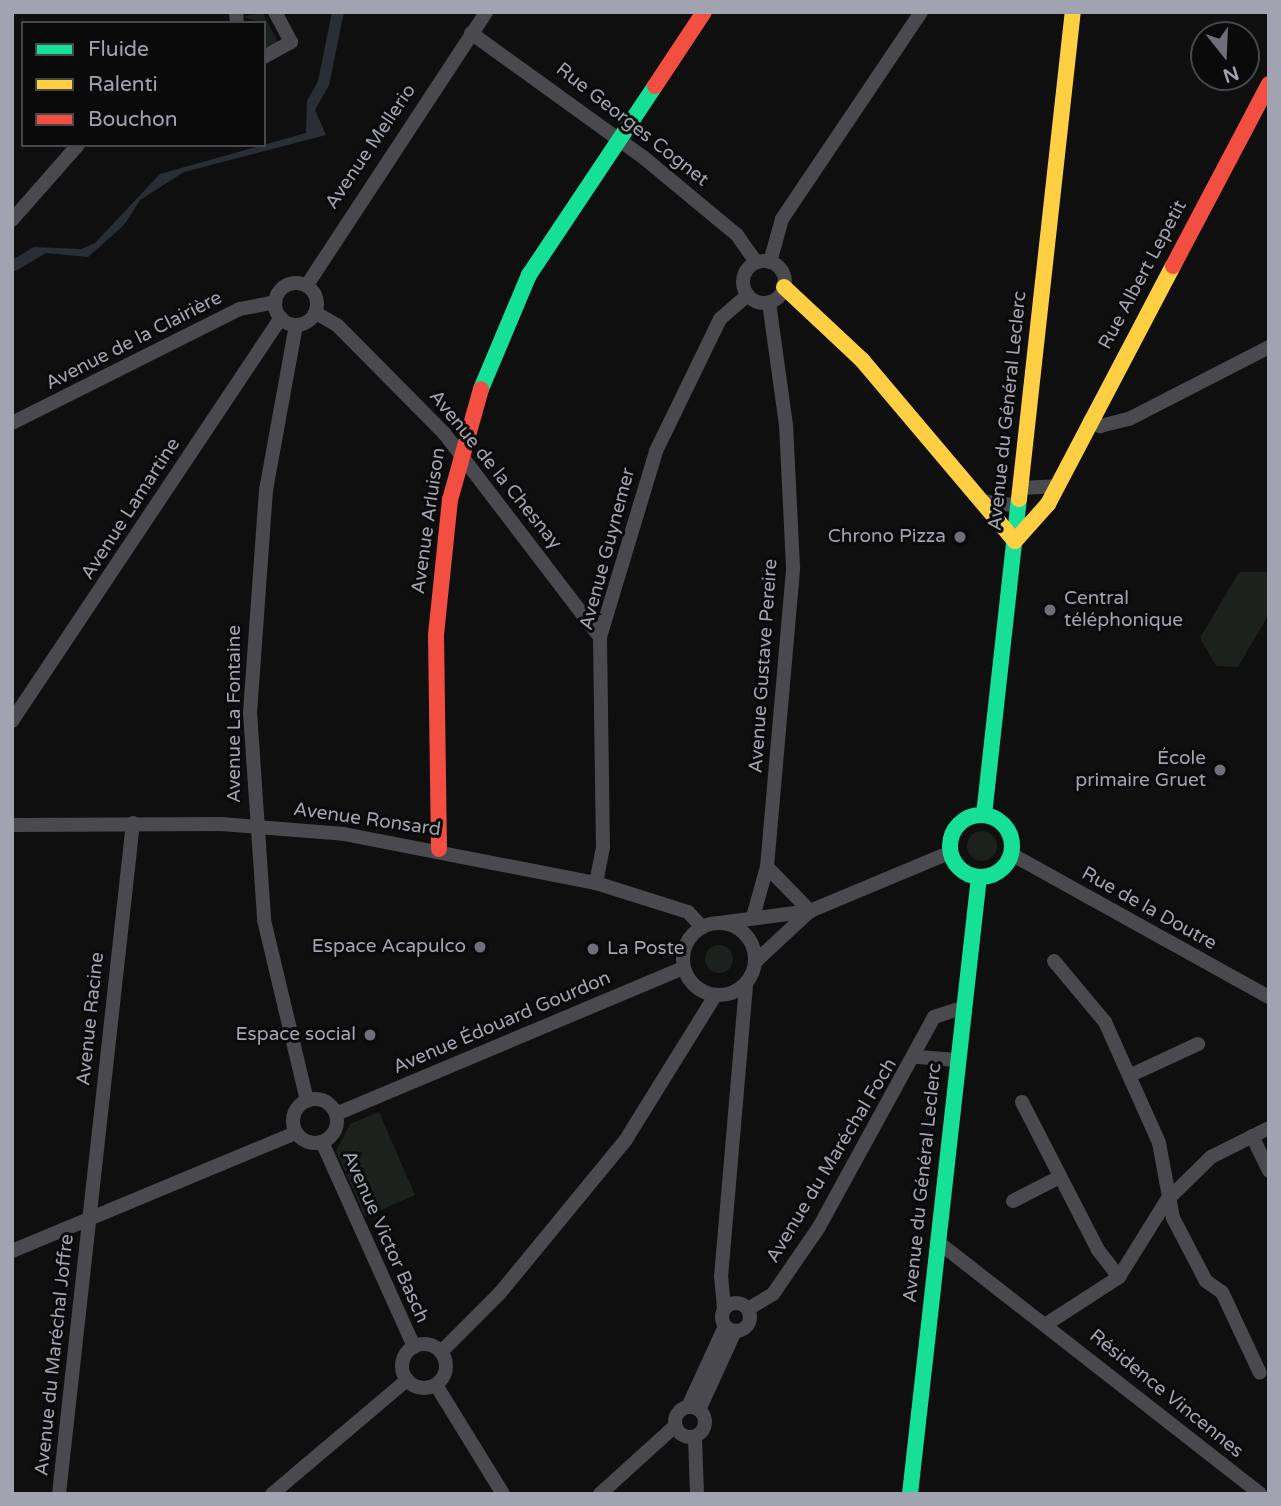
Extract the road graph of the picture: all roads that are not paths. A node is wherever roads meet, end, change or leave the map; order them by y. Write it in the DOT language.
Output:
graph roads {
  1 [pos="275,12"];
  2 [pos="475,12"];
  3 [pos="486,12"];
  4 [pos="704,12"];
  5 [pos="921,12"];
  6 [pos="1073,12"];
  7 [pos="471,33"];
  8 [pos="266,56"];
  9 [pos="1269,84"];
  10 [pos="1269,115"];
  11 [pos="1250,119"];
  12 [pos="619,139"];
  13 [pos="76,147"];
  14 [pos="12,220"];
  15 [pos="763,262"];
  16 [pos="307,285"];
  17 [pos="784,287"];
  18 [pos="747,295"];
  19 [pos="275,302"];
  20 [pos="769,302"];
  21 [pos="316,313"];
  22 [pos="281,318"];
  23 [pos="296,325"];
  24 [pos="1269,347"];
  25 [pos="1090,420"];
  26 [pos="12,423"];
  27 [pos="459,452"];
  28 [pos="1056,486"];
  29 [pos="1021,488"];
  30 [pos="980,501"];
  31 [pos="1019,506"];
  32 [pos="1015,541"];
  33 [pos="600,637"];
  34 [pos="12,721"];
  35 [pos="984,815"];
  36 [pos="133,823"];
  37 [pos="12,825"];
  38 [pos="254,825"];
  39 [pos="439,849"];
  40 [pos="951,852"];
  41 [pos="1011,854"];
  42 [pos="767,867"];
  43 [pos="979,877"];
  44 [pos="596,883"];
  45 [pos="810,911"];
  46 [pos="753,916"];
  47 [pos="719,923"];
  48 [pos="702,927"];
  49 [pos="756,961"];
  50 [pos="1054,961"];
  51 [pos="683,968"];
  52 [pos="747,984"];
  53 [pos="715,996"];
  54 [pos="1269,997"];
  55 [pos="964,1007"];
  56 [pos="1198,1044"];
  57 [pos="917,1057"];
  58 [pos="958,1060"];
  59 [pos="1131,1075"];
  60 [pos="307,1101"];
  61 [pos="1022,1102"];
  62 [pos="336,1114"];
  63 [pos="1269,1128"];
  64 [pos="295,1133"];
  65 [pos="1252,1136"];
  66 [pos="322,1143"];
  67 [pos="1269,1171"];
  68 [pos="1060,1177"];
  69 [pos="1167,1200"];
  70 [pos="1013,1201"];
  71 [pos="89,1220"];
  72 [pos="938,1242"];
  73 [pos="12,1251"];
  74 [pos="1119,1277"];
  75 [pos="724,1309"];
  76 [pos="748,1310"];
  77 [pos="1048,1323"];
  78 [pos="730,1329"];
  79 [pos="414,1347"];
  80 [pos="441,1352"];
  81 [pos="1260,1373"];
  82 [pos="407,1380"];
  83 [pos="436,1385"];
  84 [pos="694,1408"];
  85 [pos="675,1426"];
  86 [pos="695,1437"];
  87 [pos="59,1494"];
  88 [pos="272,1494"];
  89 [pos="503,1494"];
  90 [pos="600,1494"];
  91 [pos="697,1494"];
  92 [pos="910,1494"];
  93 [pos="1260,1494"];
  1 -- 8 [label="street"];
  2 -- 7 [label="street"];
  3 -- 7 [label="street"];
  4 -- 12 [label="street, Avenue Arluison"];
  5 -- 15 [label="street"];
  6 -- 29 [label="street, Avenue du Général Leclerc"];
  7 -- 12 [label="street, Rue Georges Cognet"];
  7 -- 16 [label="street, Avenue Mellerio"];
  9 -- 11 [label="street, Rue Albert Lepetit"];
  10 -- 11 [label="street"];
  11 -- 25 [label="street, Rue Albert Lepetit"];
  12 -- 15 [label="street, Rue Georges Cognet"];
  12 -- 27 [label="street, Avenue Arluison"];
  13 -- 14 [label="street"];
  15 -- 17 [label="street"];
  15 -- 18 [label="street"];
  16 -- 19 [label="street"];
  16 -- 21 [label="street"];
  17 -- 20 [label="street"];
  17 -- 30 [label="street"];
  18 -- 20 [label="street"];
  18 -- 33 [label="street, Avenue Guynemer"];
  19 -- 22 [label="street"];
  19 -- 26 [label="street, Avenue de la Clairière"];
  20 -- 42 [label="street, Avenue Gustave Pereire"];
  21 -- 23 [label="street"];
  21 -- 27 [label="street, Avenue de la Chesnay"];
  22 -- 23 [label="street"];
  22 -- 34 [label="street, Avenue Lamartine"];
  23 -- 38 [label="street, Avenue La Fontaine"];
  24 -- 25 [label="street"];
  25 -- 28 [label="street, Rue Albert Lepetit"];
  27 -- 33 [label="street, Avenue de la Chesnay"];
  27 -- 39 [label="street, Avenue Arluison"];
  28 -- 29 [label="street"];
  28 -- 32 [label="street, Rue Albert Lepetit"];
  29 -- 31 [label="street, Avenue du Général Leclerc"];
  30 -- 31 [label="street"];
  30 -- 32 [label="street"];
  31 -- 32 [label="street, Avenue du Général Leclerc"];
  32 -- 35 [label="street, Avenue du Général Leclerc"];
  33 -- 44 [label="street, Avenue Guynemer"];
  35 -- 40 [label="street"];
  35 -- 41 [label="street"];
  36 -- 37 [label="street, Avenue Ronsard"];
  36 -- 38 [label="street, Avenue Ronsard"];
  36 -- 71 [label="street, Avenue Racine"];
  38 -- 39 [label="street, Avenue Ronsard"];
  38 -- 60 [label="street, Avenue La Fontaine"];
  39 -- 44 [label="street, Avenue Ronsard"];
  40 -- 43 [label="street"];
  40 -- 45 [label="street"];
  41 -- 43 [label="street"];
  41 -- 54 [label="street, Rue de la Doutre"];
  42 -- 45 [label="street"];
  42 -- 46 [label="street, Avenue Gustave Pereire"];
  43 -- 55 [label="street, Avenue du Général Leclerc"];
  44 -- 48 [label="street, Avenue Ronsard"];
  45 -- 46 [label="street"];
  45 -- 49 [label="street"];
  46 -- 47 [label="street"];
  47 -- 48 [label="street"];
  47 -- 49 [label="street"];
  48 -- 51 [label="street"];
  49 -- 52 [label="street"];
  50 -- 59 [label="street"];
  51 -- 53 [label="street"];
  51 -- 62 [label="street, Avenue Édouard Gourdon"];
  52 -- 53 [label="street"];
  52 -- 75 [label="street"];
  53 -- 80 [label="street"];
  55 -- 57 [label="street, Avenue du Maréchal Foch"];
  55 -- 58 [label="street, Avenue du Général Leclerc"];
  56 -- 59 [label="street"];
  57 -- 58 [label="street, Avenue du Maréchal Foch"];
  57 -- 76 [label="street, Avenue du Maréchal Foch"];
  58 -- 72 [label="street, Avenue du Général Leclerc"];
  59 -- 69 [label="street"];
  60 -- 62 [label="street"];
  60 -- 64 [label="street"];
  61 -- 68 [label="street"];
  62 -- 66 [label="street"];
  63 -- 65 [label="street, Résidence Vincennes"];
  64 -- 66 [label="street"];
  64 -- 71 [label="street"];
  65 -- 67 [label="street"];
  65 -- 69 [label="street, Résidence Vincennes"];
  66 -- 79 [label="street, Avenue Victor Basch"];
  68 -- 70 [label="street"];
  68 -- 74 [label="street"];
  69 -- 74 [label="street, Résidence Vincennes"];
  69 -- 81 [label="street"];
  71 -- 73 [label="street"];
  71 -- 87 [label="street, Avenue du Maréchal Joffre"];
  72 -- 77 [label="street, Résidence Vincennes"];
  72 -- 92 [label="street, Avenue du Général Leclerc"];
  74 -- 77 [label="street, Résidence Vincennes"];
  75 -- 76 [label="street"];
  75 -- 78 [label="street"];
  76 -- 78 [label="street"];
  77 -- 93 [label="street, Résidence Vincennes"];
  78 -- 84 [label="street"];
  79 -- 80 [label="street"];
  79 -- 82 [label="street"];
  80 -- 83 [label="street"];
  82 -- 83 [label="street"];
  82 -- 88 [label="street"];
  83 -- 89 [label="street"];
  84 -- 85 [label="street"];
  84 -- 86 [label="street"];
  85 -- 86 [label="street"];
  85 -- 90 [label="street"];
  86 -- 91 [label="street"];
}
